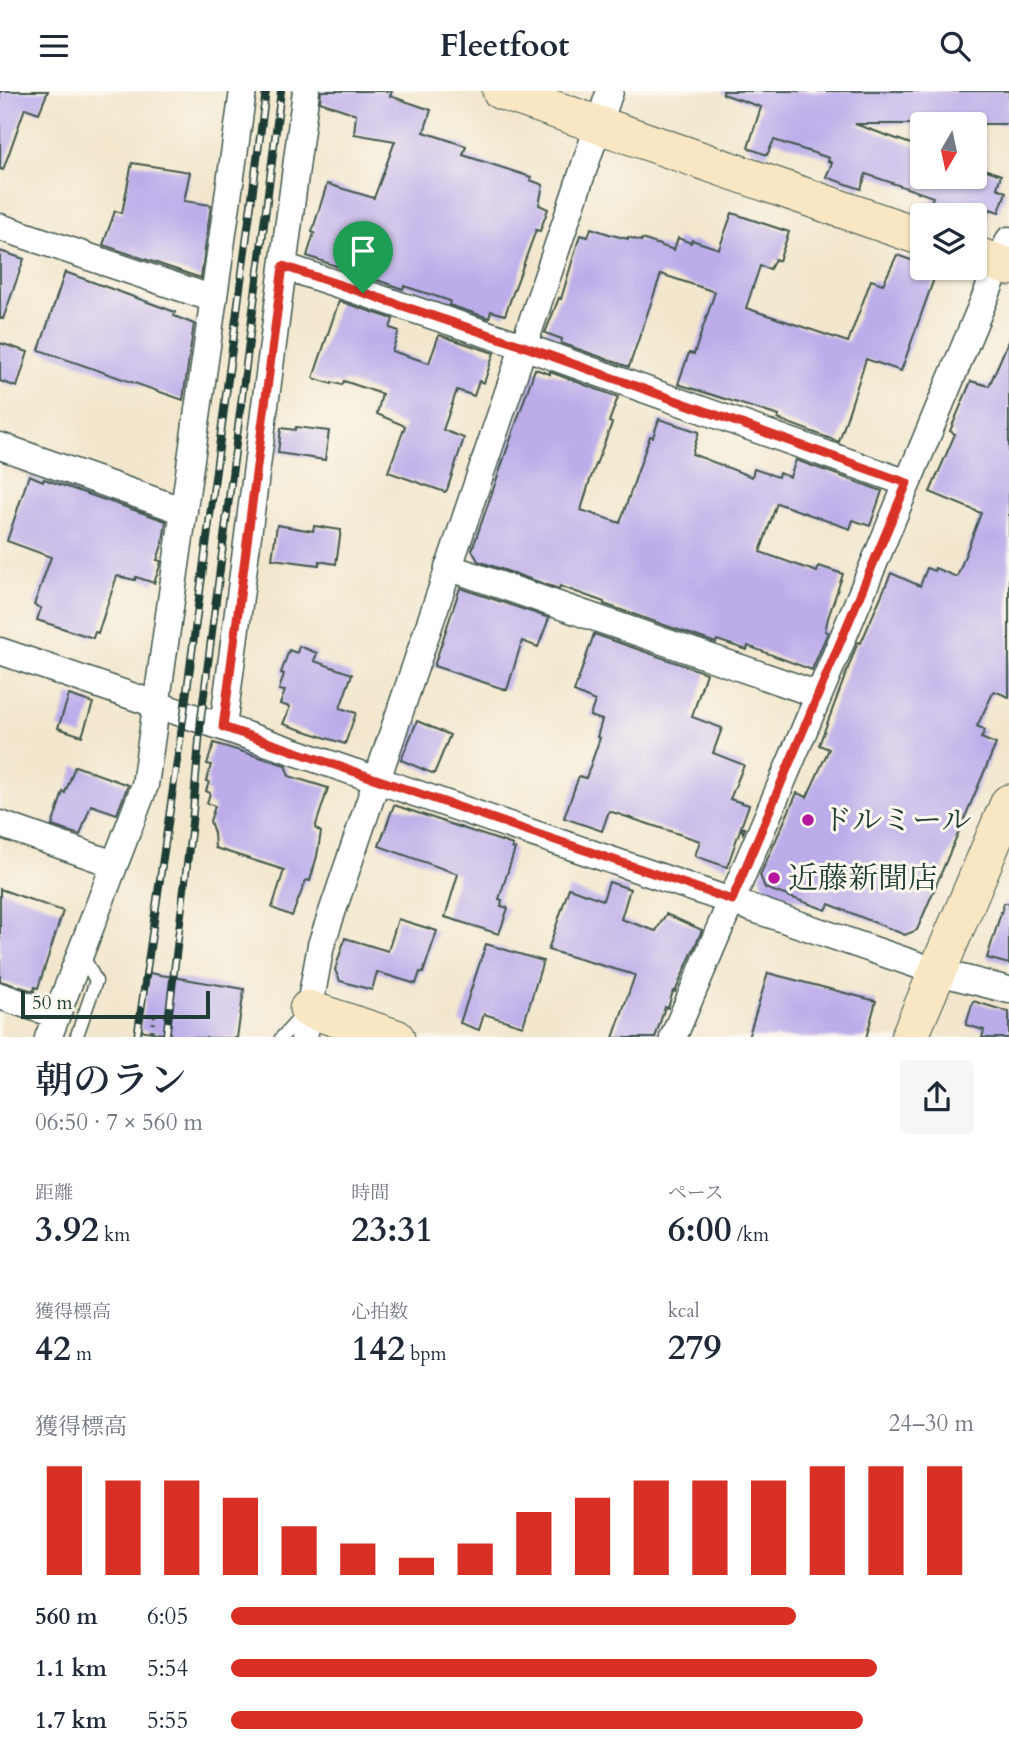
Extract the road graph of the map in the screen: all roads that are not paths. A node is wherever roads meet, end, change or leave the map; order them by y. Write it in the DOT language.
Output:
graph roads {
  1 [pos="243,91"];
  2 [pos="306,91"];
  3 [pos="501,91"];
  4 [pos="604,108"];
  5 [pos="0,227"];
  6 [pos="910,232"];
  7 [pos="998,256"];
  8 [pos="283,266"];
  9 [pos="214,299"];
  10 [pos="523,346"];
  11 [pos="0,446"];
  12 [pos="907,483"];
  13 [pos="184,511"];
  14 [pos="448,567"];
  15 [pos="0,651"];
  16 [pos="820,695"];
  17 [pos="156,706"];
  18 [pos="223,727"];
  19 [pos="376,779"];
  20 [pos="1009,803"];
  21 [pos="0,824"];
  22 [pos="114,864"];
  23 [pos="732,900"];
  24 [pos="81,951"];
  25 [pos="938,972"];
  26 [pos="1009,990"];
  27 [pos="0,996"];
  28 [pos="306,1023"];
  29 [pos="52,1026"];
  30 [pos="76,1037"];
  31 [pos="283,1037"];
  32 [pos="390,1037"];
  33 [pos="673,1037"];
  34 [pos="909,1037"];
  1 -- 9 [label="street"];
  2 -- 8 [label="street"];
  3 -- 4 [label="street"];
  4 -- 6 [label="street"];
  4 -- 10 [label="street"];
  5 -- 9 [label="street"];
  7 -- 12 [label="street"];
  8 -- 10 [label="street"];
  8 -- 18 [label="street"];
  9 -- 13 [label="street"];
  10 -- 12 [label="street"];
  10 -- 14 [label="street"];
  11 -- 13 [label="street"];
  12 -- 16 [label="street"];
  13 -- 17 [label="street"];
  14 -- 16 [label="street"];
  14 -- 19 [label="street"];
  15 -- 17 [label="street"];
  16 -- 23 [label="street"];
  17 -- 18 [label="street"];
  17 -- 22 [label="street"];
  18 -- 19 [label="street"];
  19 -- 23 [label="street"];
  19 -- 28 [label="street"];
  20 -- 25 [label="street"];
  21 -- 22 [label="street"];
  22 -- 24 [label="street"];
  23 -- 25 [label="street"];
  23 -- 33 [label="street"];
  24 -- 29 [label="street"];
  24 -- 30 [label="lane"];
  25 -- 26 [label="street"];
  25 -- 34 [label="street"];
  27 -- 29 [label="street"];
  28 -- 31 [label="lane"];
  28 -- 32 [label="street"];
}
